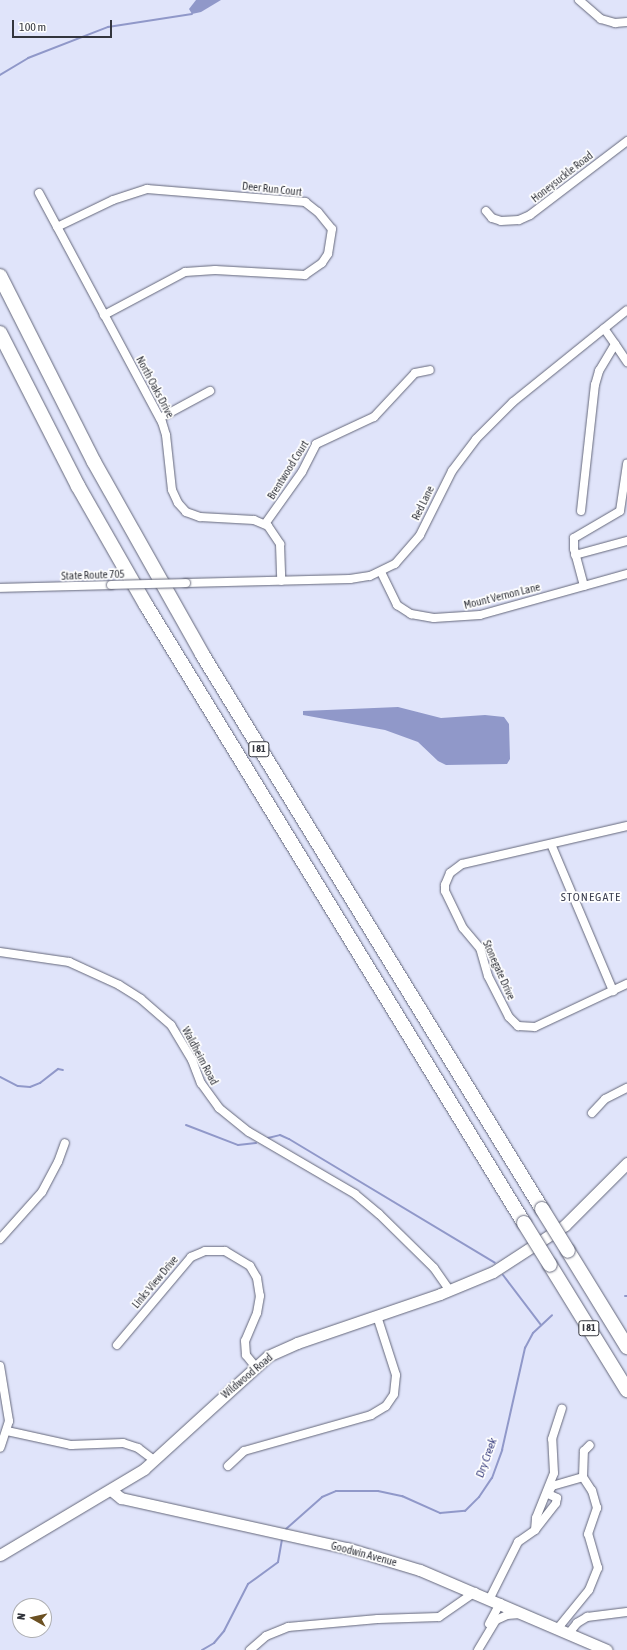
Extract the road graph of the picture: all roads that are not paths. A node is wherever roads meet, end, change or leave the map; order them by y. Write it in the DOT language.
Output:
graph roads {
  1 [pos="579,0"];
  2 [pos="627,22"];
  3 [pos="627,141"];
  4 [pos="39,193"];
  5 [pos="486,211"];
  6 [pos="57,227"];
  7 [pos="0,276"];
  8 [pos="627,310"];
  9 [pos="104,315"];
  10 [pos="604,328"];
  11 [pos="0,333"];
  12 [pos="615,344"];
  13 [pos="627,362"];
  14 [pos="430,370"];
  15 [pos="210,391"];
  16 [pos="160,418"];
  17 [pos="627,464"];
  18 [pos="581,511"];
  19 [pos="265,524"];
  20 [pos="627,541"];
  21 [pos="575,555"];
  22 [pos="381,572"];
  23 [pos="627,574"];
  24 [pos="281,581"];
  25 [pos="186,583"];
  26 [pos="584,586"];
  27 [pos="0,588"];
  28 [pos="627,826"];
  29 [pos="551,844"];
  30 [pos="0,952"];
  31 [pos="627,984"];
  32 [pos="613,991"];
  33 [pos="627,1088"];
  34 [pos="592,1113"];
  35 [pos="65,1143"];
  36 [pos="627,1163"];
  37 [pos="0,1239"];
  38 [pos="450,1290"];
  39 [pos="376,1316"];
  40 [pos="117,1345"];
  41 [pos="627,1347"];
  42 [pos="0,1366"];
  43 [pos="255,1366"];
  44 [pos="627,1390"];
  45 [pos="562,1409"];
  46 [pos="7,1431"];
  47 [pos="590,1445"];
  48 [pos="0,1448"];
  49 [pos="155,1460"];
  50 [pos="228,1466"];
  51 [pos="583,1477"];
  52 [pos="111,1490"];
  53 [pos="548,1494"];
  54 [pos="535,1530"];
  55 [pos="0,1555"];
  56 [pos="475,1592"];
  57 [pos="495,1600"];
  58 [pos="627,1612"];
  59 [pos="526,1614"];
  60 [pos="558,1628"];
  61 [pos="569,1633"];
  62 [pos="250,1650"];
  63 [pos="473,1650"];
  64 [pos="478,1650"];
  65 [pos="607,1650"];
  1 -- 2 [label="street"];
  3 -- 5 [label="street, Honeysuckle Road"];
  4 -- 6 [label="street, North Oaks Drive"];
  6 -- 9 [label="street, North Oaks Drive"];
  6 -- 9 [label="street, Deer Run Court"];
  7 -- 41 [label="highway, I 81, bridge"];
  8 -- 10 [label="street, Red Lane"];
  9 -- 16 [label="street, North Oaks Drive"];
  10 -- 12 [label="street"];
  10 -- 22 [label="street, Red Lane"];
  11 -- 44 [label="highway, I 81, bridge"];
  12 -- 13 [label="street"];
  12 -- 18 [label="street"];
  14 -- 19 [label="street, Brentwood Court"];
  15 -- 16 [label="street"];
  16 -- 19 [label="street, North Oaks Drive"];
  17 -- 21 [label="street"];
  19 -- 24 [label="street"];
  20 -- 21 [label="street"];
  21 -- 26 [label="street"];
  22 -- 24 [label="street, Red Lane"];
  22 -- 26 [label="street, Mount Vernon Lane"];
  23 -- 26 [label="street, Mount Vernon Lane"];
  24 -- 25 [label="street, Red Lane"];
  25 -- 27 [label="street, State Route 705, bridge"];
  28 -- 29 [label="street, Stonegate Drive"];
  29 -- 32 [label="street"];
  29 -- 32 [label="street, Stonegate Drive"];
  30 -- 38 [label="street, Waldheim Road"];
  31 -- 32 [label="street, Stonegate Drive"];
  33 -- 34 [label="street"];
  35 -- 37 [label="street"];
  36 -- 38 [label="street, Wildwood Road"];
  38 -- 39 [label="street, Wildwood Road"];
  39 -- 43 [label="street, Wildwood Road"];
  39 -- 50 [label="street"];
  40 -- 43 [label="street, Links View Drive"];
  42 -- 46 [label="street"];
  43 -- 49 [label="street, Wildwood Road"];
  45 -- 53 [label="street"];
  46 -- 48 [label="street"];
  46 -- 49 [label="street"];
  47 -- 51 [label="street"];
  49 -- 52 [label="street, Wildwood Road"];
  51 -- 53 [label="street"];
  51 -- 60 [label="street"];
  52 -- 55 [label="street, Wildwood Road"];
  52 -- 56 [label="street, Goodwin Avenue"];
  53 -- 54 [label="street"];
  53 -- 54 [label="street"];
  54 -- 57 [label="street"];
  56 -- 57 [label="street, Goodwin Avenue"];
  56 -- 62 [label="street"];
  57 -- 59 [label="street, Goodwin Avenue"];
  57 -- 63 [label="street"];
  58 -- 61 [label="street"];
  59 -- 60 [label="street, Goodwin Avenue"];
  59 -- 64 [label="street"];
  60 -- 61 [label="street, Goodwin Avenue"];
  61 -- 65 [label="street, Goodwin Avenue"];
}
